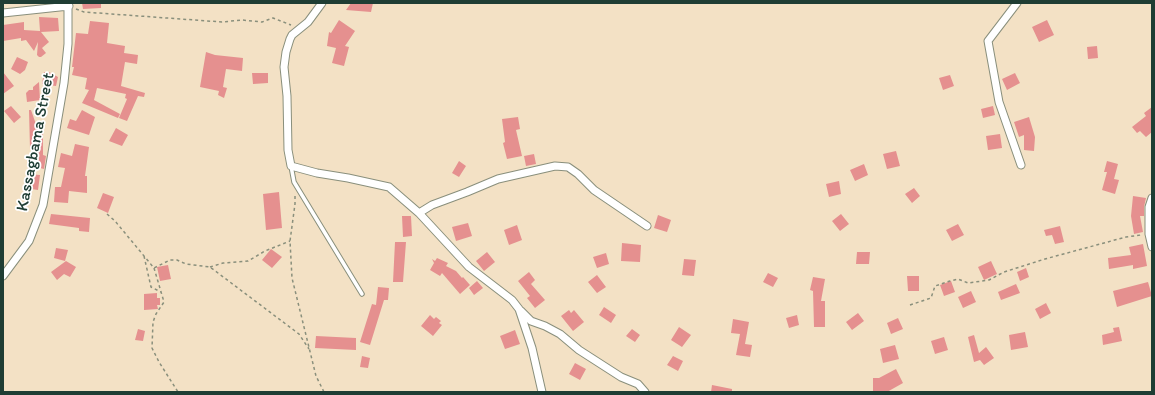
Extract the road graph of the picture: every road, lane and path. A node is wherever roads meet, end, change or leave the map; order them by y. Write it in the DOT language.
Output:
graph roads {
  1 [pos="322,3"];
  2 [pos="1017,3"];
  3 [pos="68,5"];
  4 [pos="3,13"];
  5 [pos="300,29"];
  6 [pos="1021,165"];
  7 [pos="291,166"];
  8 [pos="294,182"];
  9 [pos="1152,198"];
  10 [pos="420,213"];
  11 [pos="107,214"];
  12 [pos="647,226"];
  13 [pos="1149,234"];
  14 [pos="290,241"];
  15 [pos="1152,247"];
  16 [pos="144,254"];
  17 [pos="210,267"];
  18 [pos="154,268"];
  19 [pos="3,276"];
  20 [pos="161,292"];
  21 [pos="362,294"];
  22 [pos="910,305"];
  23 [pos="519,310"];
  24 [pos="309,349"];
  25 [pos="178,392"];
  26 [pos="324,392"];
  27 [pos="542,392"];
  28 [pos="645,392"];
  1 -- 5 [label="street"];
  2 -- 6 [label="street"];
  3 -- 4 [label="street"];
  3 -- 5 [label="path"];
  3 -- 19 [label="street, Kassagbama Street"];
  5 -- 7 [label="street"];
  7 -- 8 [label="lane"];
  7 -- 10 [label="street"];
  8 -- 14 [label="path"];
  8 -- 21 [label="lane"];
  9 -- 13 [label="street"];
  10 -- 12 [label="street"];
  10 -- 23 [label="street"];
  11 -- 16 [label="path"];
  13 -- 15 [label="street"];
  13 -- 22 [label="path"];
  14 -- 17 [label="path"];
  14 -- 24 [label="path"];
  16 -- 18 [label="path"];
  16 -- 20 [label="path"];
  17 -- 18 [label="path"];
  17 -- 24 [label="path"];
  18 -- 20 [label="path"];
  20 -- 25 [label="path"];
  23 -- 27 [label="street"];
  23 -- 28 [label="street"];
  24 -- 26 [label="path"];
}
